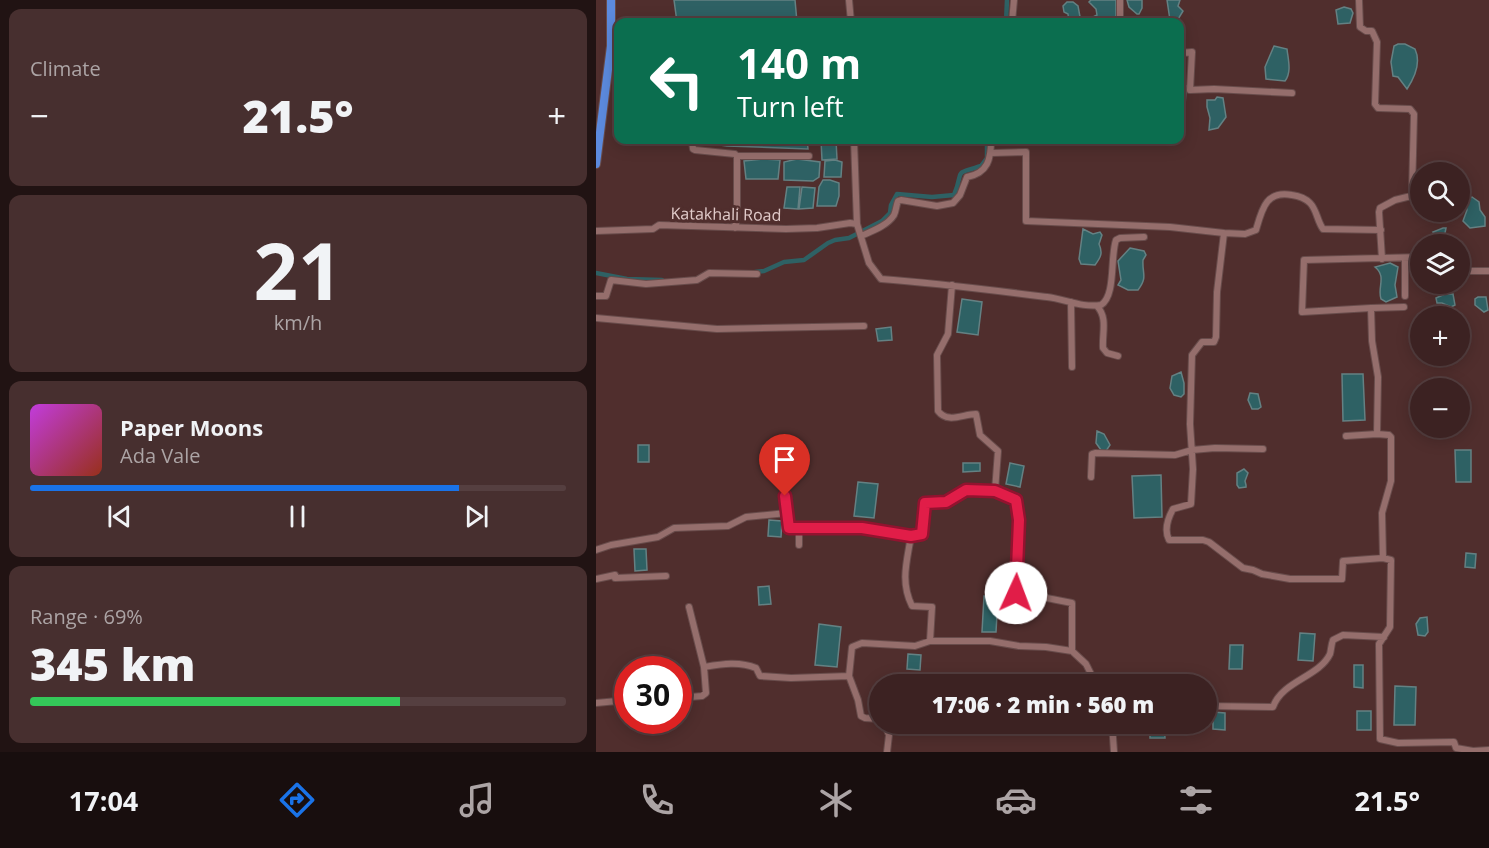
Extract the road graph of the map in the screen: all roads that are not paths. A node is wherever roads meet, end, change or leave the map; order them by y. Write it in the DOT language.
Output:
graph roads {
  1 [pos="605,0"];
  2 [pos="611,0"];
  3 [pos="849,0"];
  4 [pos="1014,0"];
  5 [pos="1120,0"];
  6 [pos="1359,0"];
  7 [pos="851,18"];
  8 [pos="1012,18"];
  9 [pos="1120,18"];
  10 [pos="614,34"];
  11 [pos="614,52"];
  12 [pos="1184,53"];
  13 [pos="1292,93"];
  14 [pos="596,125"];
  15 [pos="692,144"];
  16 [pos="854,144"];
  17 [pos="991,144"];
  18 [pos="991,153"];
  19 [pos="737,156"];
  20 [pos="809,156"];
  21 [pos="596,164"];
  22 [pos="857,224"];
  23 [pos="735,228"];
  24 [pos="1381,230"];
  25 [pos="596,231"];
  26 [pos="1224,233"];
  27 [pos="861,236"];
  28 [pos="1144,237"];
  29 [pos="1405,258"];
  30 [pos="1410,258"];
  31 [pos="1382,259"];
  32 [pos="1470,271"];
  33 [pos="1490,271"];
  34 [pos="757,274"];
  35 [pos="952,285"];
  36 [pos="596,296"];
  37 [pos="1405,296"];
  38 [pos="1071,302"];
  39 [pos="1097,306"];
  40 [pos="1404,307"];
  41 [pos="1371,308"];
  42 [pos="596,318"];
  43 [pos="864,326"];
  44 [pos="1118,356"];
  45 [pos="1072,366"];
  46 [pos="1377,434"];
  47 [pos="1346,436"];
  48 [pos="1264,448"];
  49 [pos="1192,450"];
  50 [pos="782,461"];
  51 [pos="1091,477"];
  52 [pos="995,491"];
  53 [pos="786,513"];
  54 [pos="798,529"];
  55 [pos="911,536"];
  56 [pos="799,545"];
  57 [pos="596,550"];
  58 [pos="1383,558"];
  59 [pos="666,576"];
  60 [pos="596,579"];
  61 [pos="689,607"];
  62 [pos="1384,637"];
  63 [pos="930,641"];
  64 [pos="1072,651"];
  65 [pos="704,667"];
  66 [pos="1091,674"];
  67 [pos="849,676"];
  68 [pos="692,696"];
  69 [pos="614,701"];
  70 [pos="596,703"];
  71 [pos="1217,706"];
  72 [pos="869,718"];
  73 [pos="888,734"];
  74 [pos="1113,734"];
  75 [pos="1490,750"];
  76 [pos="887,752"];
  77 [pos="1114,752"];
  1 -- 14 [label="highway"];
  2 -- 10 [label="highway"];
  3 -- 7 [label="street"];
  4 -- 8 [label="street"];
  5 -- 9 [label="street"];
  6 -- 24 [label="street"];
  11 -- 21 [label="highway"];
  12 -- 13 [label="street"];
  15 -- 19 [label="street"];
  16 -- 22 [label="street"];
  17 -- 18 [label="street"];
  18 -- 26 [label="street"];
  18 -- 27 [label="street"];
  19 -- 20 [label="street"];
  19 -- 23 [label="street"];
  22 -- 23 [label="street, Katakhali Road"];
  22 -- 27 [label="street"];
  23 -- 25 [label="street, Katakhali Road"];
  24 -- 26 [label="street"];
  24 -- 31 [label="street"];
  26 -- 49 [label="street"];
  27 -- 35 [label="street"];
  28 -- 39 [label="street"];
  29 -- 30 [label="street"];
  29 -- 31 [label="street"];
  29 -- 37 [label="street"];
  31 -- 41 [label="street"];
  32 -- 33 [label="street"];
  34 -- 36 [label="street"];
  35 -- 38 [label="street"];
  35 -- 52 [label="street"];
  38 -- 39 [label="street"];
  38 -- 45 [label="street"];
  39 -- 44 [label="street"];
  40 -- 41 [label="street"];
  41 -- 46 [label="street"];
  42 -- 43 [label="street"];
  46 -- 47 [label="street"];
  46 -- 58 [label="street"];
  48 -- 49 [label="street"];
  49 -- 51 [label="street"];
  49 -- 58 [label="street"];
  50 -- 53 [label="street"];
  52 -- 55 [label="street"];
  52 -- 64 [label="street"];
  53 -- 54 [label="street"];
  53 -- 57 [label="street"];
  54 -- 55 [label="street"];
  54 -- 56 [label="street"];
  55 -- 63 [label="street"];
  58 -- 62 [label="street"];
  59 -- 60 [label="street"];
  61 -- 65 [label="street"];
  62 -- 71 [label="street"];
  62 -- 75 [label="street"];
  63 -- 64 [label="street"];
  63 -- 67 [label="street"];
  64 -- 66 [label="street"];
  65 -- 67 [label="street"];
  65 -- 68 [label="street"];
  67 -- 72 [label="street"];
  69 -- 70 [label="street"];
  73 -- 76 [label="street"];
  74 -- 77 [label="street"];
}
